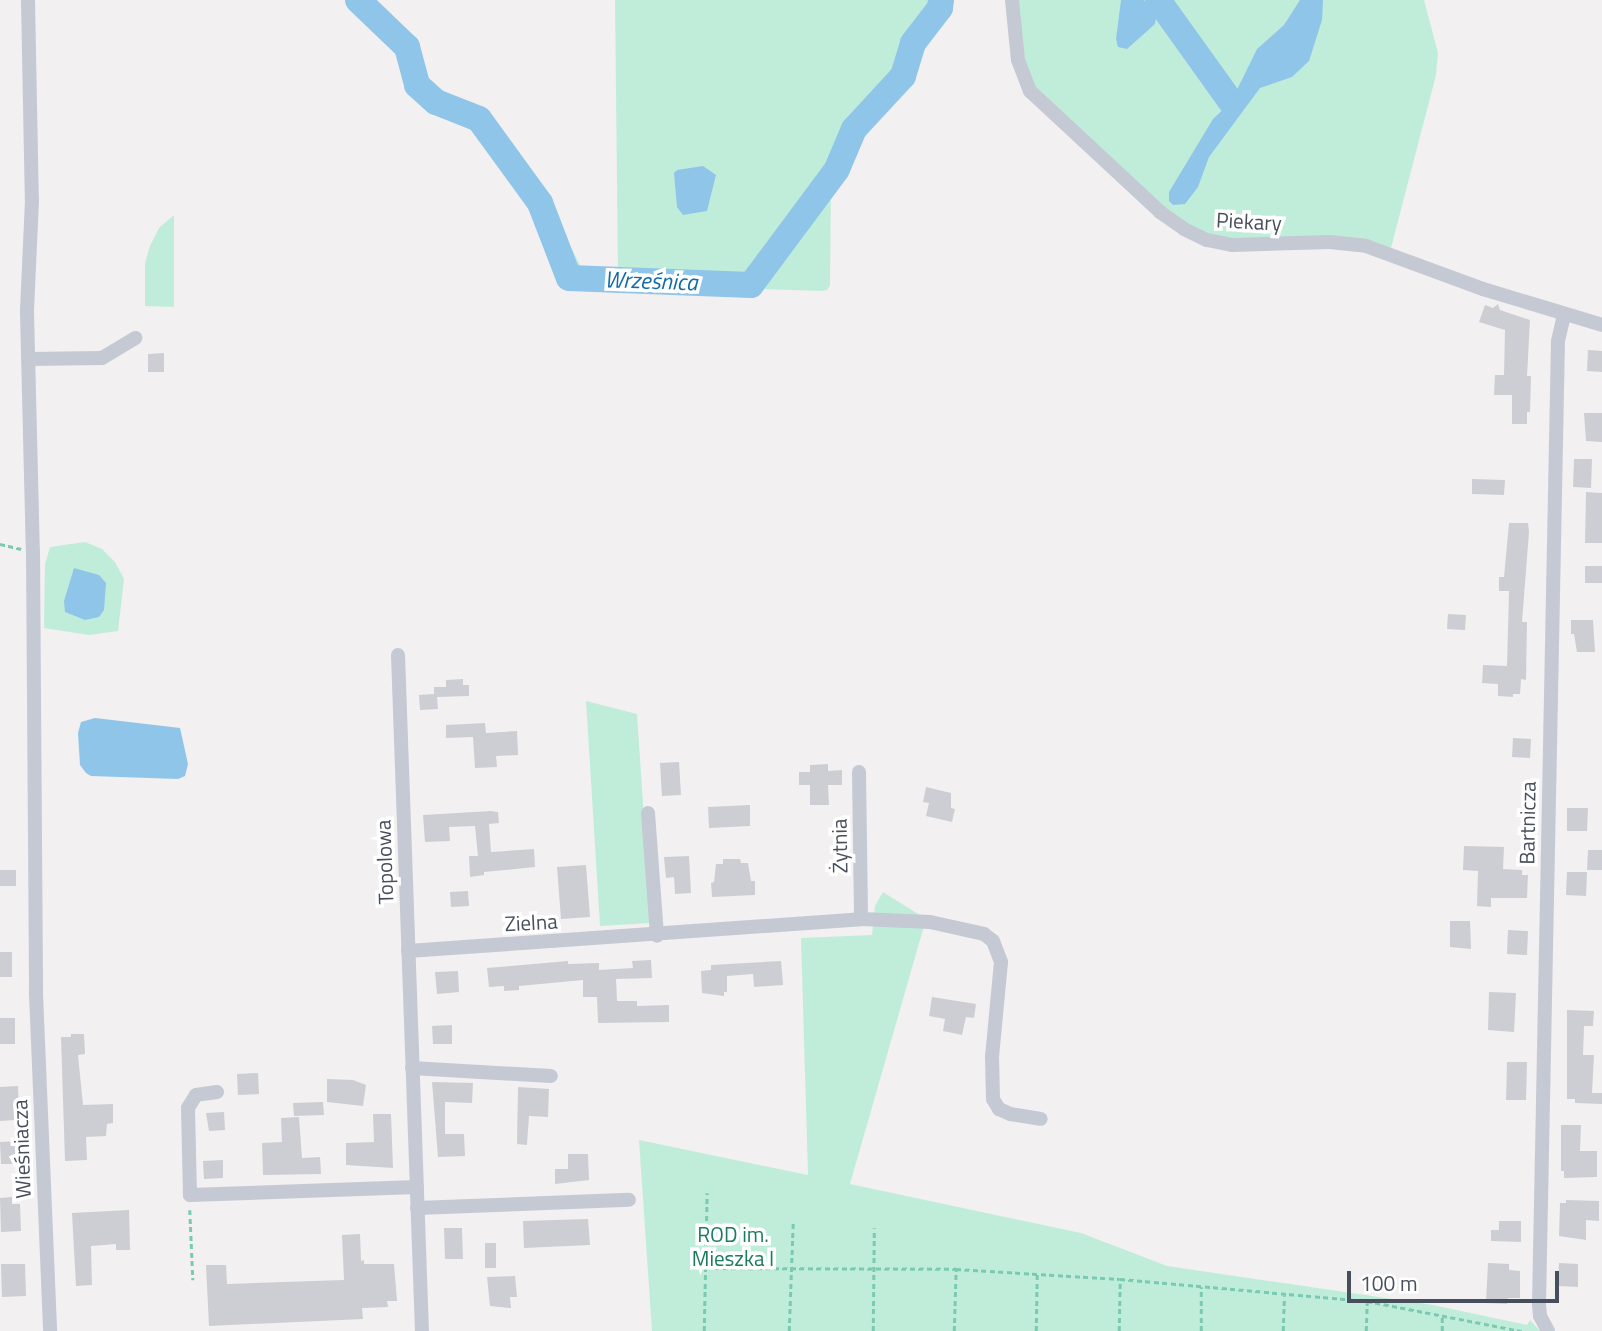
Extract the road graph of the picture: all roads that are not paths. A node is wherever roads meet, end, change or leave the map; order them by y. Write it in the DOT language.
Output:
graph roads {
  1 [pos="28,0"];
  2 [pos="1012,0"];
  3 [pos="1564,314"];
  4 [pos="1602,325"];
  5 [pos="135,338"];
  6 [pos="29,359"];
  7 [pos="398,655"];
  8 [pos="859,772"];
  9 [pos="648,813"];
  10 [pos="861,919"];
  11 [pos="657,936"];
  12 [pos="408,951"];
  13 [pos="412,1068"];
  14 [pos="551,1076"];
  15 [pos="217,1092"];
  16 [pos="1041,1119"];
  17 [pos="416,1187"];
  18 [pos="629,1200"];
  19 [pos="417,1208"];
  20 [pos="50,1331"];
  21 [pos="422,1331"];
  22 [pos="1548,1331"];
  1 -- 6 [label="street, Wieśniacza"];
  2 -- 3 [label="street, Piekary"];
  3 -- 4 [label="street, Piekary"];
  3 -- 22 [label="street, Bartnicza"];
  5 -- 6 [label="street"];
  6 -- 20 [label="street, Wieśniacza"];
  7 -- 12 [label="street, Topolowa"];
  8 -- 10 [label="street, Żytnia"];
  9 -- 11 [label="street"];
  10 -- 11 [label="street, Zielna"];
  10 -- 16 [label="street, Zielna"];
  11 -- 12 [label="street, Zielna"];
  12 -- 13 [label="street, Topolowa"];
  13 -- 14 [label="street"];
  13 -- 17 [label="street, Topolowa"];
  15 -- 17 [label="street"];
  17 -- 19 [label="street, Topolowa"];
  18 -- 19 [label="street"];
  19 -- 21 [label="street, Topolowa"];
}
